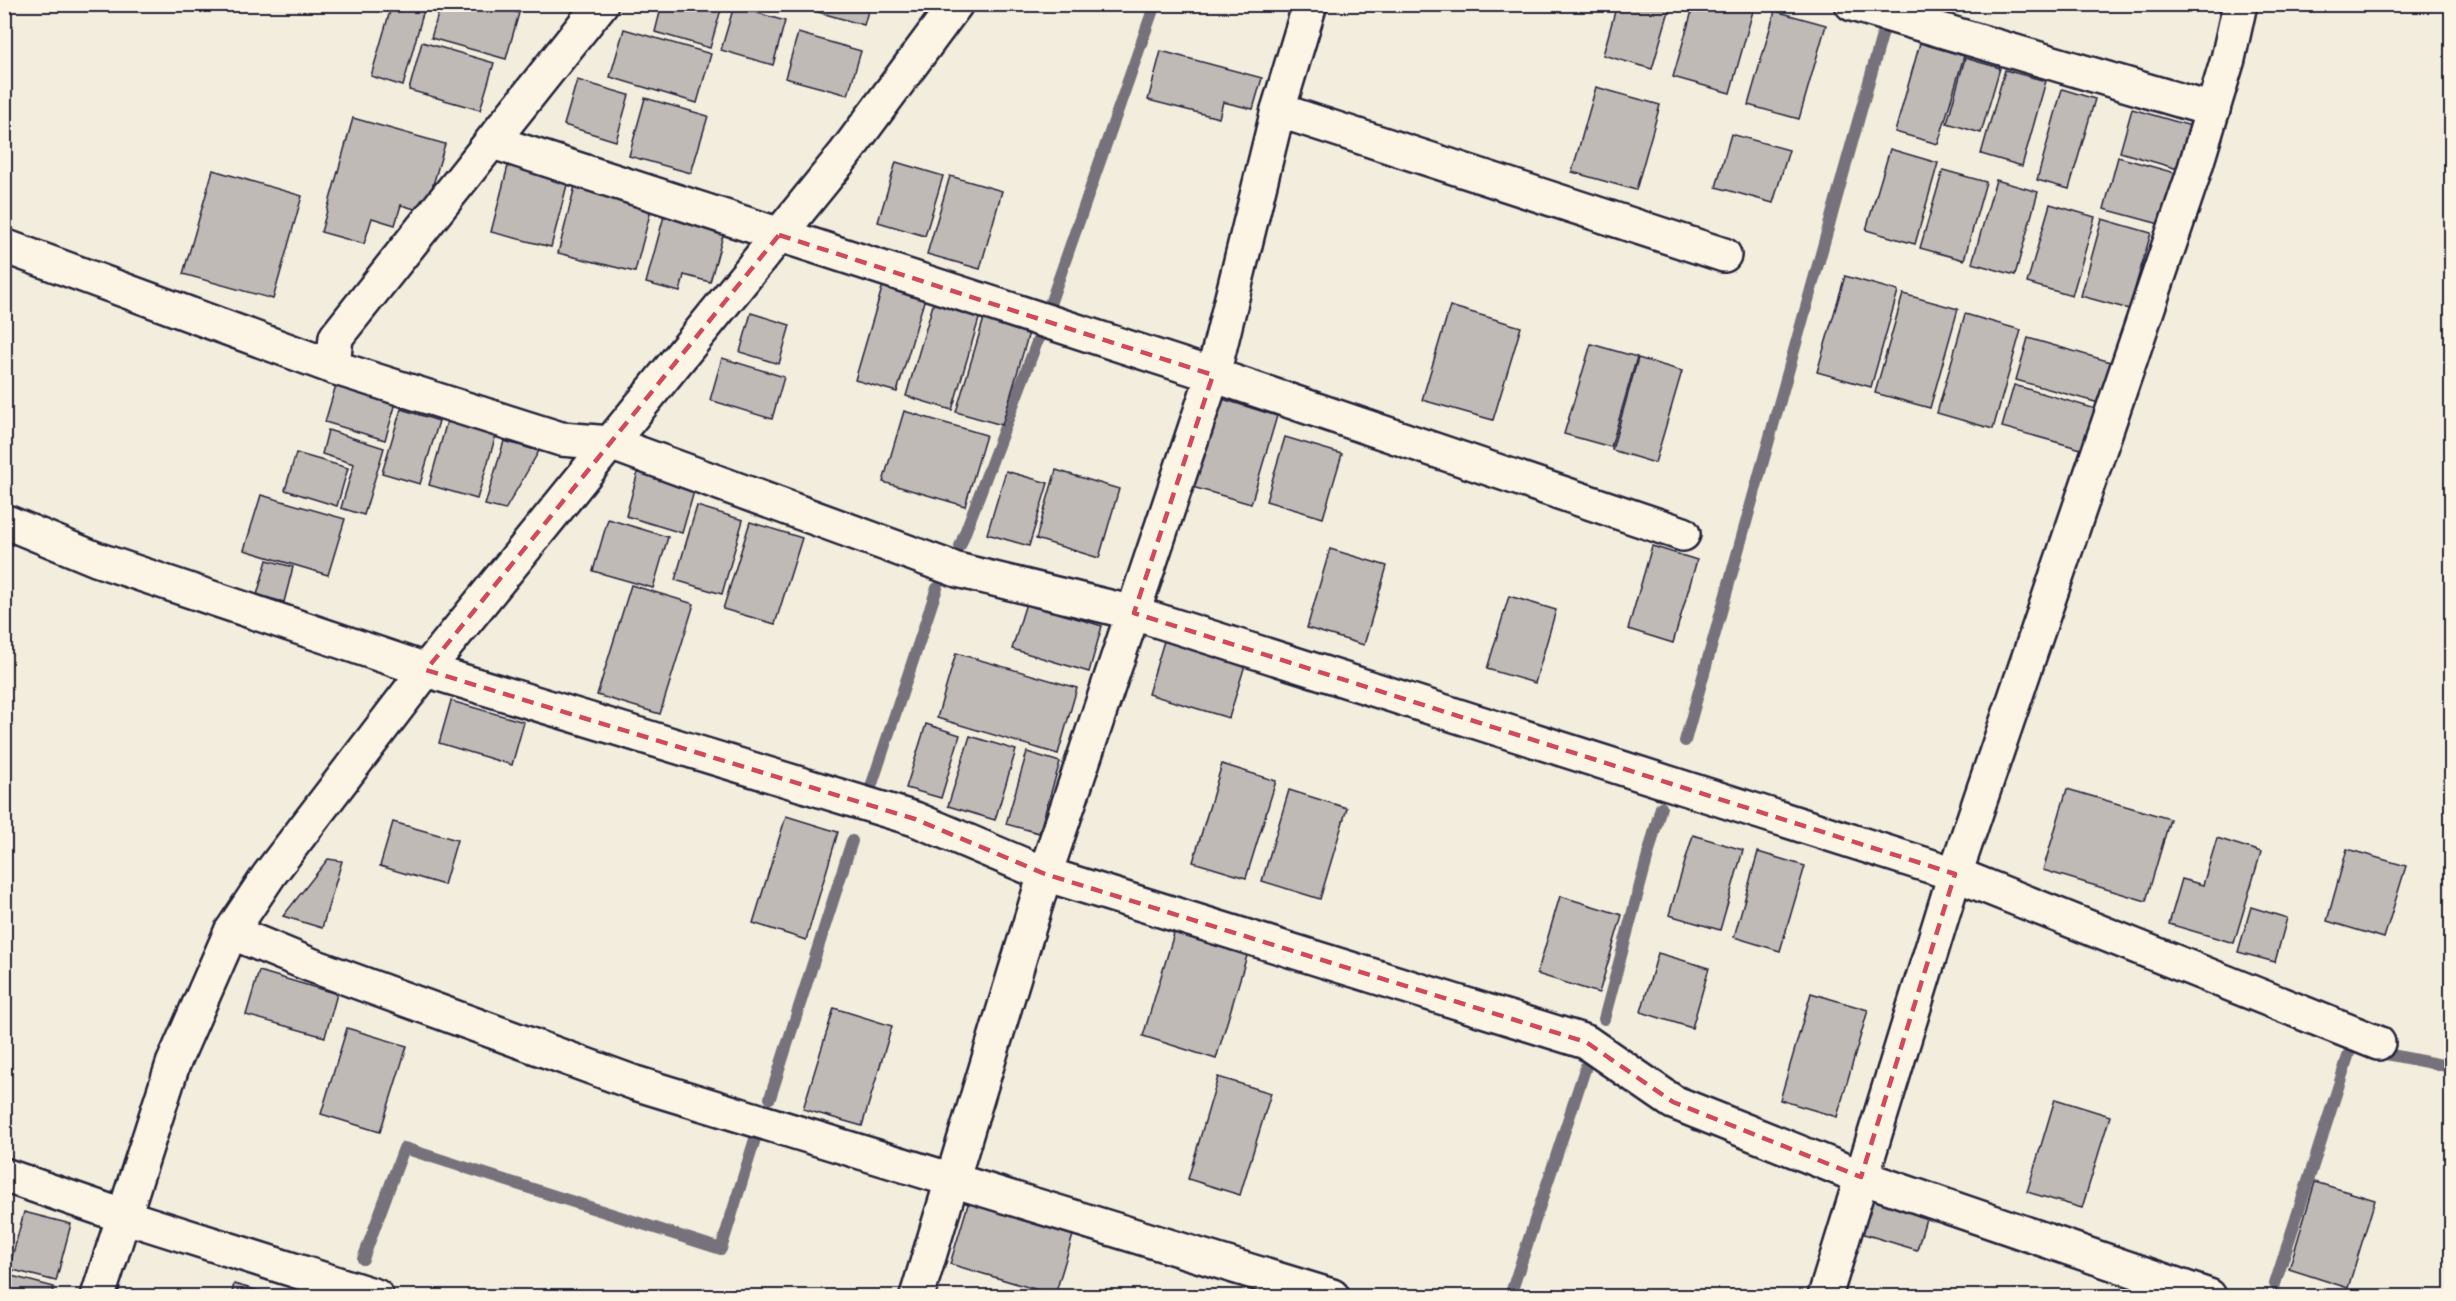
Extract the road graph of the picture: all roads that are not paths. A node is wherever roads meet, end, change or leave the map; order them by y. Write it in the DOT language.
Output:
graph roads {
  1 [pos="601,4"];
  2 [pos="956,4"];
  3 [pos="1310,4"];
  4 [pos="1852,4"];
  5 [pos="2240,4"];
  6 [pos="1278,110"];
  7 [pos="2213,110"];
  8 [pos="493,142"];
  9 [pos="779,235"];
  10 [pos="4,246"];
  11 [pos="1724,255"];
  12 [pos="333,367"];
  13 [pos="1214,375"];
  14 [pos="610,443"];
  15 [pos="4,521"];
  16 [pos="1683,534"];
  17 [pos="1134,614"];
  18 [pos="426,670"];
  19 [pos="1045,874"];
  20 [pos="1955,874"];
  21 [pos="231,932"];
  22 [pos="2378,1042"];
  23 [pos="1861,1177"];
  24 [pos="7,1179"];
  25 [pos="951,1180"];
  26 [pos="123,1216"];
  27 [pos="98,1296"];
  28 [pos="376,1296"];
  29 [pos="917,1296"];
  30 [pos="1332,1296"];
  31 [pos="1825,1296"];
  32 [pos="2209,1296"];
  1 -- 8 [label="street"];
  2 -- 9 [label="street"];
  3 -- 6 [label="street"];
  4 -- 7 [label="street"];
  5 -- 7 [label="street"];
  6 -- 11 [label="street"];
  6 -- 13 [label="street"];
  7 -- 20 [label="street"];
  8 -- 9 [label="street"];
  8 -- 12 [label="street"];
  9 -- 13 [label="street"];
  9 -- 14 [label="street"];
  10 -- 12 [label="street"];
  12 -- 14 [label="street"];
  13 -- 16 [label="street"];
  13 -- 17 [label="street"];
  14 -- 17 [label="street"];
  14 -- 18 [label="street"];
  15 -- 18 [label="street"];
  17 -- 19 [label="street"];
  17 -- 20 [label="street"];
  18 -- 19 [label="street"];
  18 -- 21 [label="street"];
  19 -- 23 [label="street"];
  19 -- 25 [label="street"];
  20 -- 22 [label="street"];
  20 -- 23 [label="street"];
  21 -- 25 [label="street"];
  21 -- 26 [label="street"];
  23 -- 31 [label="street"];
  23 -- 32 [label="street"];
  24 -- 26 [label="street"];
  25 -- 29 [label="street"];
  25 -- 30 [label="street"];
  26 -- 27 [label="street"];
  26 -- 28 [label="street"];
}
